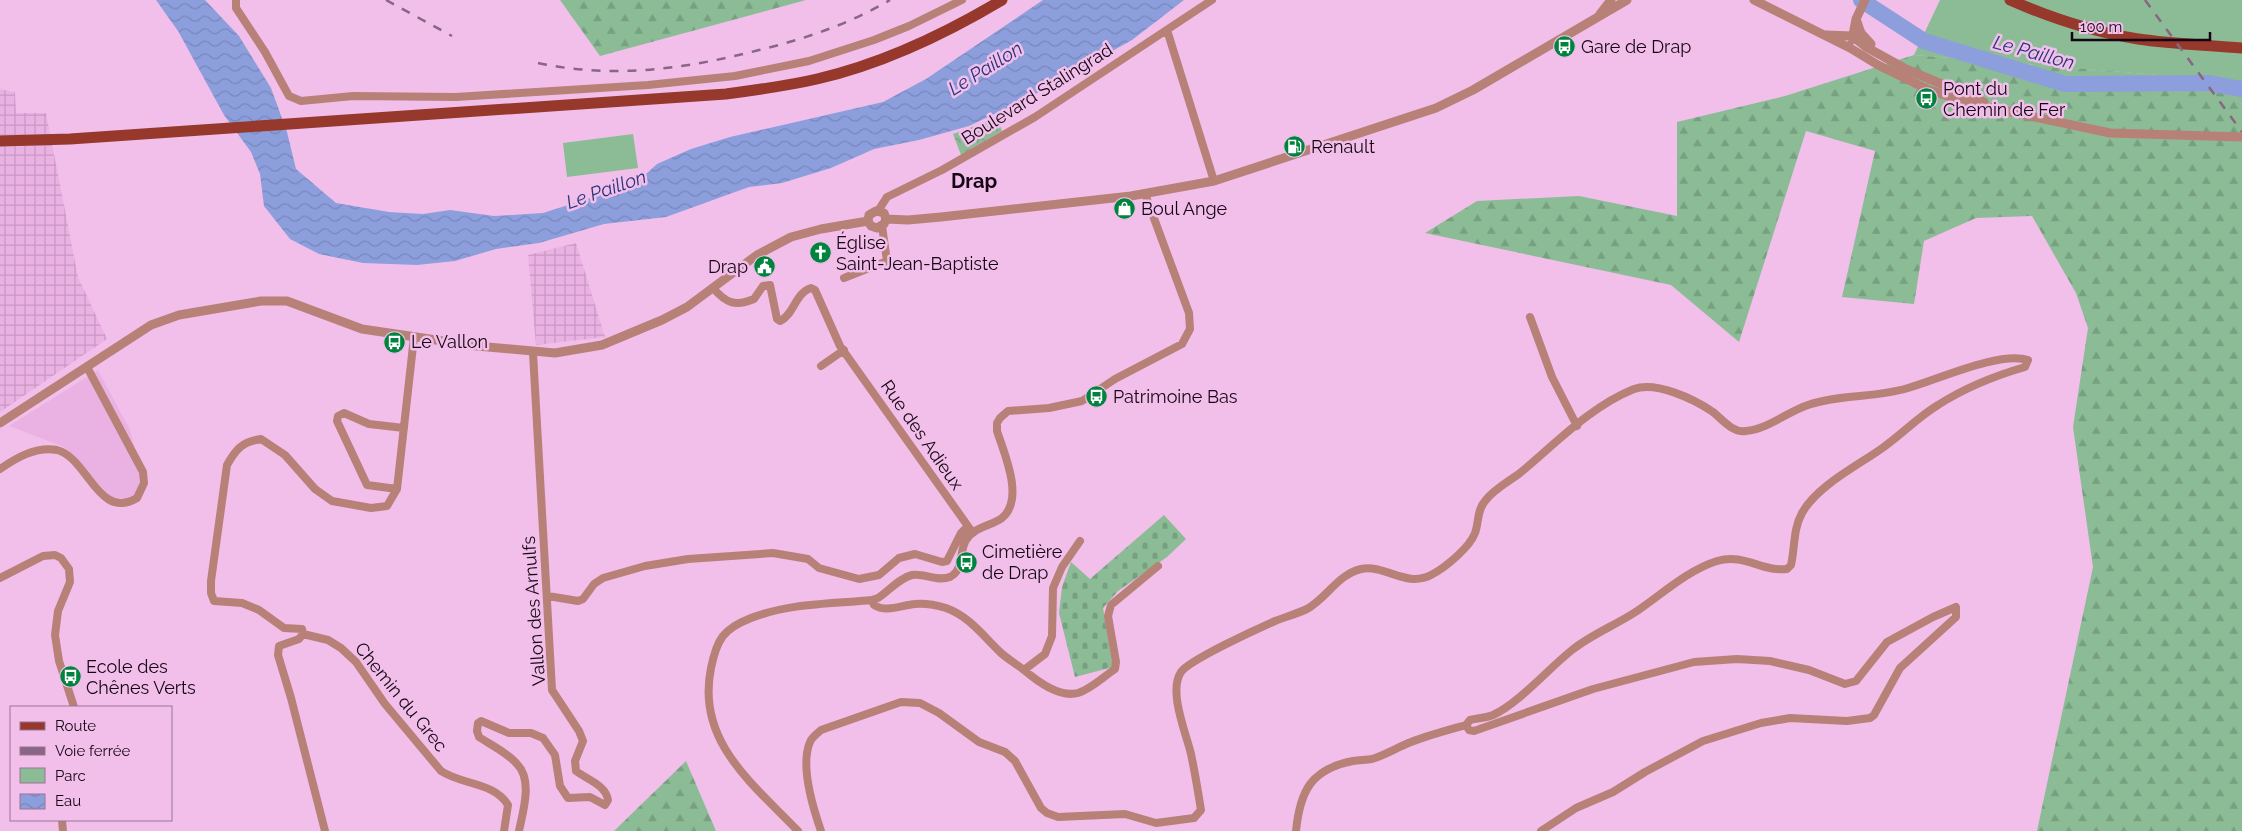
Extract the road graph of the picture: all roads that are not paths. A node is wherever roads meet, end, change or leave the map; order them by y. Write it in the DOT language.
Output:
graph roads {
  1 [pos="236,0"];
  2 [pos="962,0"];
  3 [pos="991,0"];
  4 [pos="1002,0"];
  5 [pos="1212,0"];
  6 [pos="1754,0"];
  7 [pos="1865,0"];
  8 [pos="2010,0"];
  9 [pos="2026,0"];
  10 [pos="1618,1"];
  11 [pos="1856,19"];
  12 [pos="1167,30"];
  13 [pos="1822,34"];
  14 [pos="1852,36"];
  15 [pos="2242,42"];
  16 [pos="1850,48"];
  17 [pos="2242,48"];
  18 [pos="1886,58"];
  19 [pos="2000,110"];
  20 [pos="317,120"];
  21 [pos="0,136"];
  22 [pos="70,136"];
  23 [pos="2242,137"];
  24 [pos="0,142"];
  25 [pos="1214,182"];
  26 [pos="1145,194"];
  27 [pos="878,211"];
  28 [pos="868,221"];
  29 [pos="884,223"];
  30 [pos="844,278"];
  31 [pos="713,288"];
  32 [pos="1530,317"];
  33 [pos="414,337"];
  34 [pos="533,353"];
  35 [pos="846,353"];
  36 [pos="821,366"];
  37 [pos="87,367"];
  38 [pos="0,423"];
  39 [pos="1577,426"];
  40 [pos="404,428"];
  41 [pos="0,469"];
  42 [pos="397,489"];
  43 [pos="970,529"];
  44 [pos="1080,540"];
  45 [pos="1158,566"];
  46 [pos="0,578"];
  47 [pos="548,596"];
  48 [pos="872,600"];
  49 [pos="304,634"];
  50 [pos="1024,670"];
  51 [pos="74,706"];
  52 [pos="1466,725"];
  53 [pos="324,831"];
  54 [pos="504,831"];
  55 [pos="519,831"];
  56 [pos="798,831"];
  57 [pos="821,831"];
  58 [pos="1296,831"];
  59 [pos="1541,831"];
  1 -- 2 [label="street"];
  3 -- 20 [label="main road"];
  4 -- 20 [label="main road"];
  5 -- 12 [label="street, Boulevard Stalingrad"];
  6 -- 13 [label="street"];
  7 -- 11 [label="street"];
  8 -- 17 [label="main road"];
  9 -- 15 [label="main road"];
  10 -- 25 [label="street"];
  11 -- 14 [label="street"];
  11 -- 18 [label="street"];
  12 -- 25 [label="street"];
  12 -- 27 [label="street, Boulevard Stalingrad"];
  13 -- 14 [label="street"];
  13 -- 16 [label="street"];
  14 -- 16 [label="street"];
  14 -- 18 [label="street"];
  16 -- 19 [label="street"];
  18 -- 19 [label="street"];
  19 -- 23 [label="street"];
  20 -- 22 [label="main road"];
  21 -- 22 [label="main road"];
  22 -- 24 [label="main road"];
  25 -- 26 [label="street"];
  26 -- 29 [label="street"];
  26 -- 43 [label="street"];
  27 -- 28 [label="street"];
  27 -- 29 [label="street"];
  28 -- 29 [label="street"];
  28 -- 31 [label="street"];
  29 -- 30 [label="street"];
  31 -- 34 [label="street"];
  31 -- 35 [label="street, Rue des Adieux"];
  32 -- 39 [label="street"];
  33 -- 34 [label="street"];
  33 -- 37 [label="street"];
  33 -- 40 [label="street"];
  34 -- 47 [label="street, Vallon des Arnulfs"];
  35 -- 36 [label="street"];
  35 -- 43 [label="street, Rue des Adieux"];
  37 -- 38 [label="street"];
  37 -- 41 [label="street"];
  39 -- 52 [label="street"];
  39 -- 57 [label="street"];
  40 -- 42 [label="street"];
  40 -- 42 [label="street"];
  42 -- 49 [label="street, Chemin du Grec"];
  43 -- 47 [label="street"];
  43 -- 48 [label="street"];
  44 -- 50 [label="street"];
  45 -- 50 [label="street"];
  46 -- 51 [label="street"];
  47 -- 55 [label="street, Vallon des Arnulfs"];
  48 -- 50 [label="street"];
  48 -- 56 [label="street"];
  49 -- 53 [label="street"];
  49 -- 54 [label="street, Chemin du Grec"];
  52 -- 58 [label="street"];
  52 -- 59 [label="street"];
}
